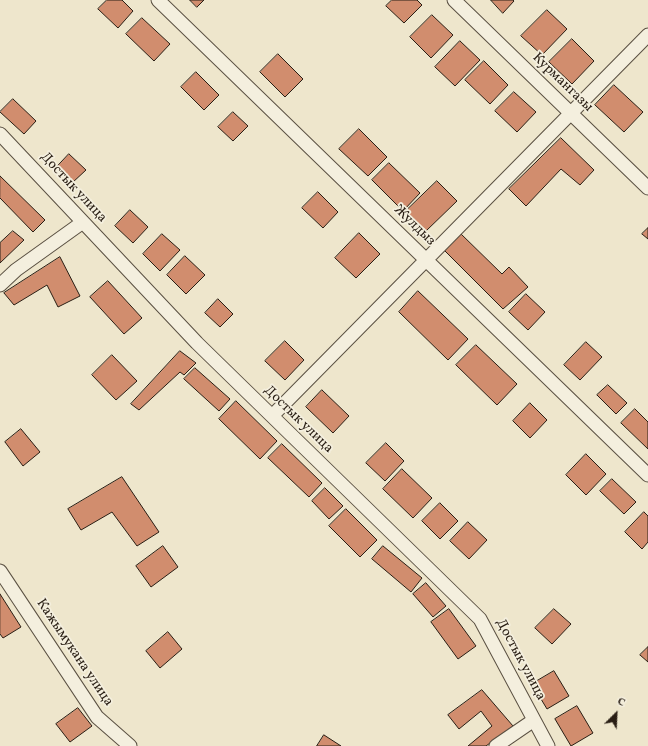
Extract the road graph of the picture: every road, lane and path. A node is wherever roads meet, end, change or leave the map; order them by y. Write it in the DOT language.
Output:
graph roads {
  1 [pos="158,0"];
  2 [pos="454,0"];
  3 [pos="648,35"];
  4 [pos="571,113"];
  5 [pos="0,134"];
  6 [pos="648,188"];
  7 [pos="83,222"];
  8 [pos="426,260"];
  9 [pos="0,285"];
  10 [pos="272,416"];
  11 [pos="648,475"];
  12 [pos="0,571"];
  13 [pos="534,720"];
  14 [pos="130,746"];
  15 [pos="496,746"];
  16 [pos="548,746"];
  1 -- 8 [label="street, Жулдыз"];
  2 -- 4 [label="street, Курмангазы"];
  3 -- 4 [label="street"];
  4 -- 6 [label="street, Курмангазы"];
  4 -- 8 [label="street"];
  5 -- 7 [label="street, Достык улица"];
  7 -- 9 [label="street"];
  7 -- 10 [label="street, Достык улица"];
  8 -- 10 [label="street"];
  8 -- 11 [label="street, Жулдыз"];
  10 -- 13 [label="street, Достык улица"];
  12 -- 14 [label="street, Кажымукана улица"];
  13 -- 15 [label="street"];
  13 -- 16 [label="street, Достык улица"];
}
